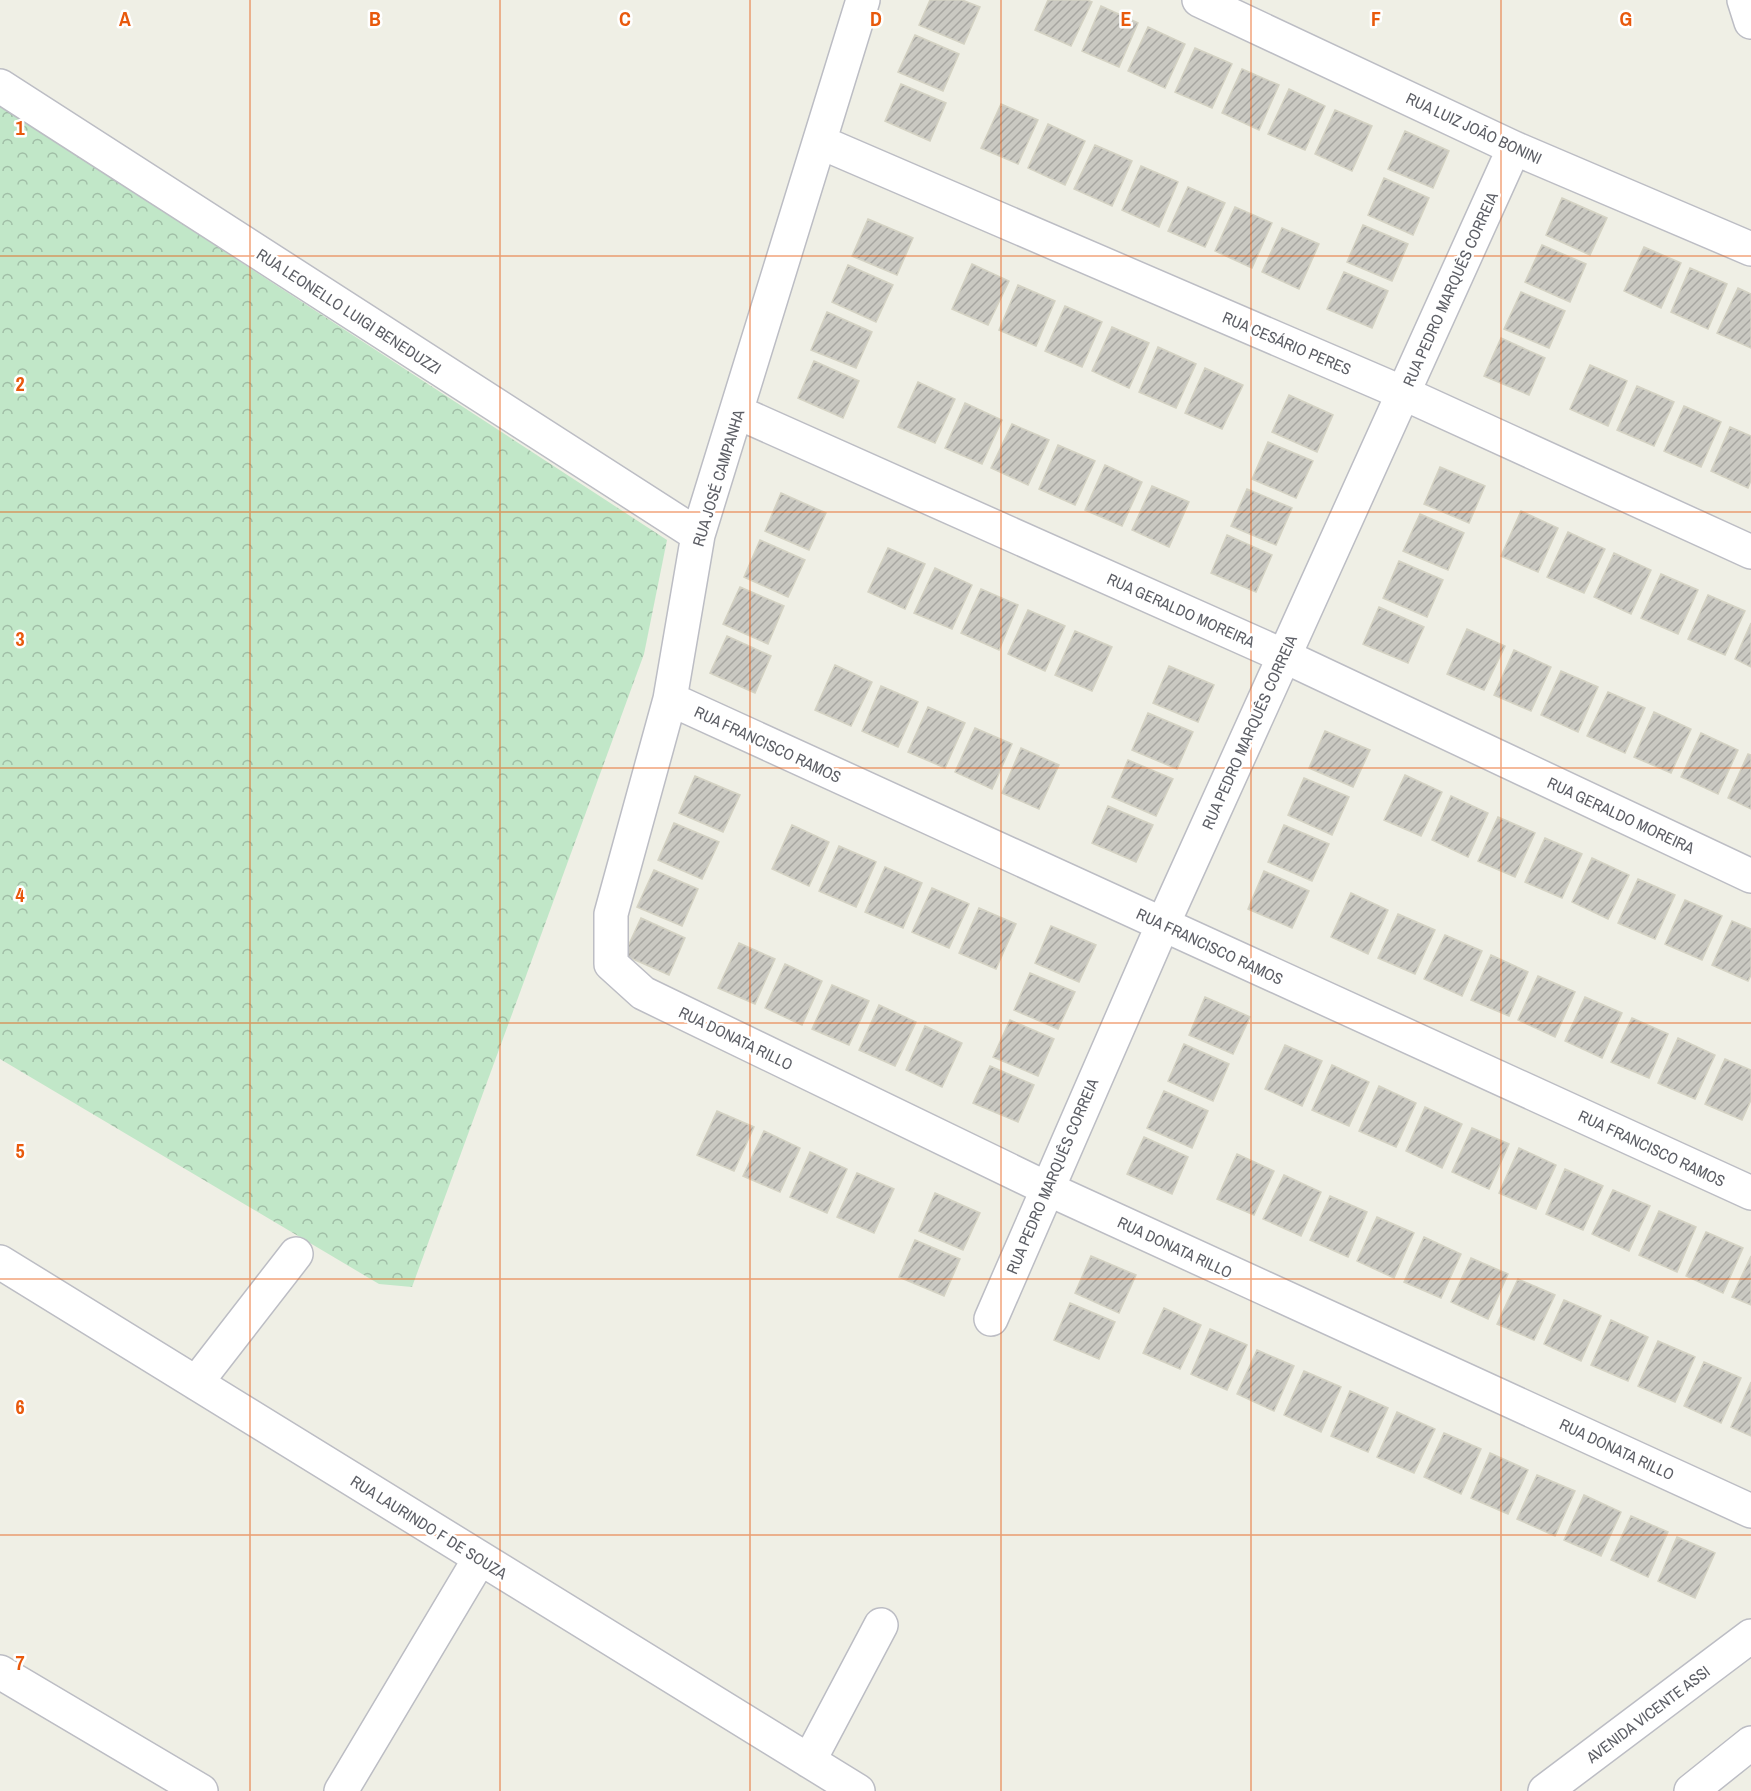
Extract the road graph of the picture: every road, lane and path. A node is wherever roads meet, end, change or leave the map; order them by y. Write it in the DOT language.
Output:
graph roads {
  1 [pos="863,0"];
  2 [pos="1199,0"];
  3 [pos="1744,0"];
  4 [pos="1751,22"];
  5 [pos="0,86"];
  6 [pos="820,142"];
  7 [pos="1514,148"];
  8 [pos="1751,249"];
  9 [pos="1403,393"];
  10 [pos="737,412"];
  11 [pos="698,536"];
  12 [pos="1751,552"];
  13 [pos="1284,656"];
  14 [pos="670,699"];
  15 [pos="1751,876"];
  16 [pos="1162,924"];
  17 [pos="611,964"];
  18 [pos="1046,1188"];
  19 [pos="1751,1193"];
  20 [pos="296,1254"];
  21 [pos="0,1262"];
  22 [pos="991,1319"];
  23 [pos="196,1383"];
  24 [pos="1751,1511"];
  25 [pos="480,1558"];
  26 [pos="882,1625"];
  27 [pos="1751,1636"];
  28 [pos="0,1672"];
  29 [pos="1751,1743"];
  30 [pos="809,1761"];
  31 [pos="201,1791"];
  32 [pos="341,1791"];
  33 [pos="858,1791"];
  34 [pos="1545,1791"];
  35 [pos="1691,1791"];
  1 -- 6 [label="street, RUA JOSÉ CAMPANHA"];
  2 -- 7 [label="street, RUA LUIZ JOÃO BONINI"];
  3 -- 4 [label="street"];
  5 -- 11 [label="street, RUA LEONELLO LUIGI BENEDUZZI"];
  6 -- 9 [label="street, RUA CESÁRIO PERES"];
  6 -- 10 [label="street, RUA JOSÉ CAMPANHA"];
  7 -- 8 [label="street, RUA LUIZ JOÃO BONINI"];
  7 -- 9 [label="street, RUA PEDRO MARQUÊS CORREIA"];
  9 -- 12 [label="street, RUA CESÁRIO PERES"];
  9 -- 13 [label="street, RUA PEDRO MARQUÊS CORREIA"];
  10 -- 11 [label="street, RUA JOSÉ CAMPANHA"];
  10 -- 13 [label="street, RUA GERALDO MOREIRA"];
  11 -- 14 [label="street, RUA JOSÉ CAMPANHA"];
  13 -- 15 [label="street, RUA GERALDO MOREIRA"];
  13 -- 16 [label="street, RUA PEDRO MARQUÊS CORREIA"];
  14 -- 16 [label="street, RUA FRANCISCO RAMOS"];
  14 -- 17 [label="street, RUA JOSÉ CAMPANHA"];
  16 -- 18 [label="street, RUA PEDRO MARQUÊS CORREIA"];
  16 -- 19 [label="street, RUA FRANCISCO RAMOS"];
  17 -- 18 [label="street, RUA DONATA RILLO"];
  18 -- 22 [label="street, RUA PEDRO MARQUÊS CORREIA"];
  18 -- 24 [label="street, RUA DONATA RILLO"];
  20 -- 23 [label="street"];
  21 -- 23 [label="street, RUA LAURINDO F DE SOUZA"];
  23 -- 25 [label="street, RUA LAURINDO F DE SOUZA"];
  25 -- 30 [label="street, RUA LAURINDO F DE SOUZA"];
  25 -- 32 [label="street"];
  26 -- 30 [label="street"];
  27 -- 34 [label="street, AVENIDA VICENTE ASSI"];
  28 -- 31 [label="street"];
  29 -- 35 [label="street"];
  30 -- 33 [label="street, RUA LAURINDO F DE SOUZA"];
}
